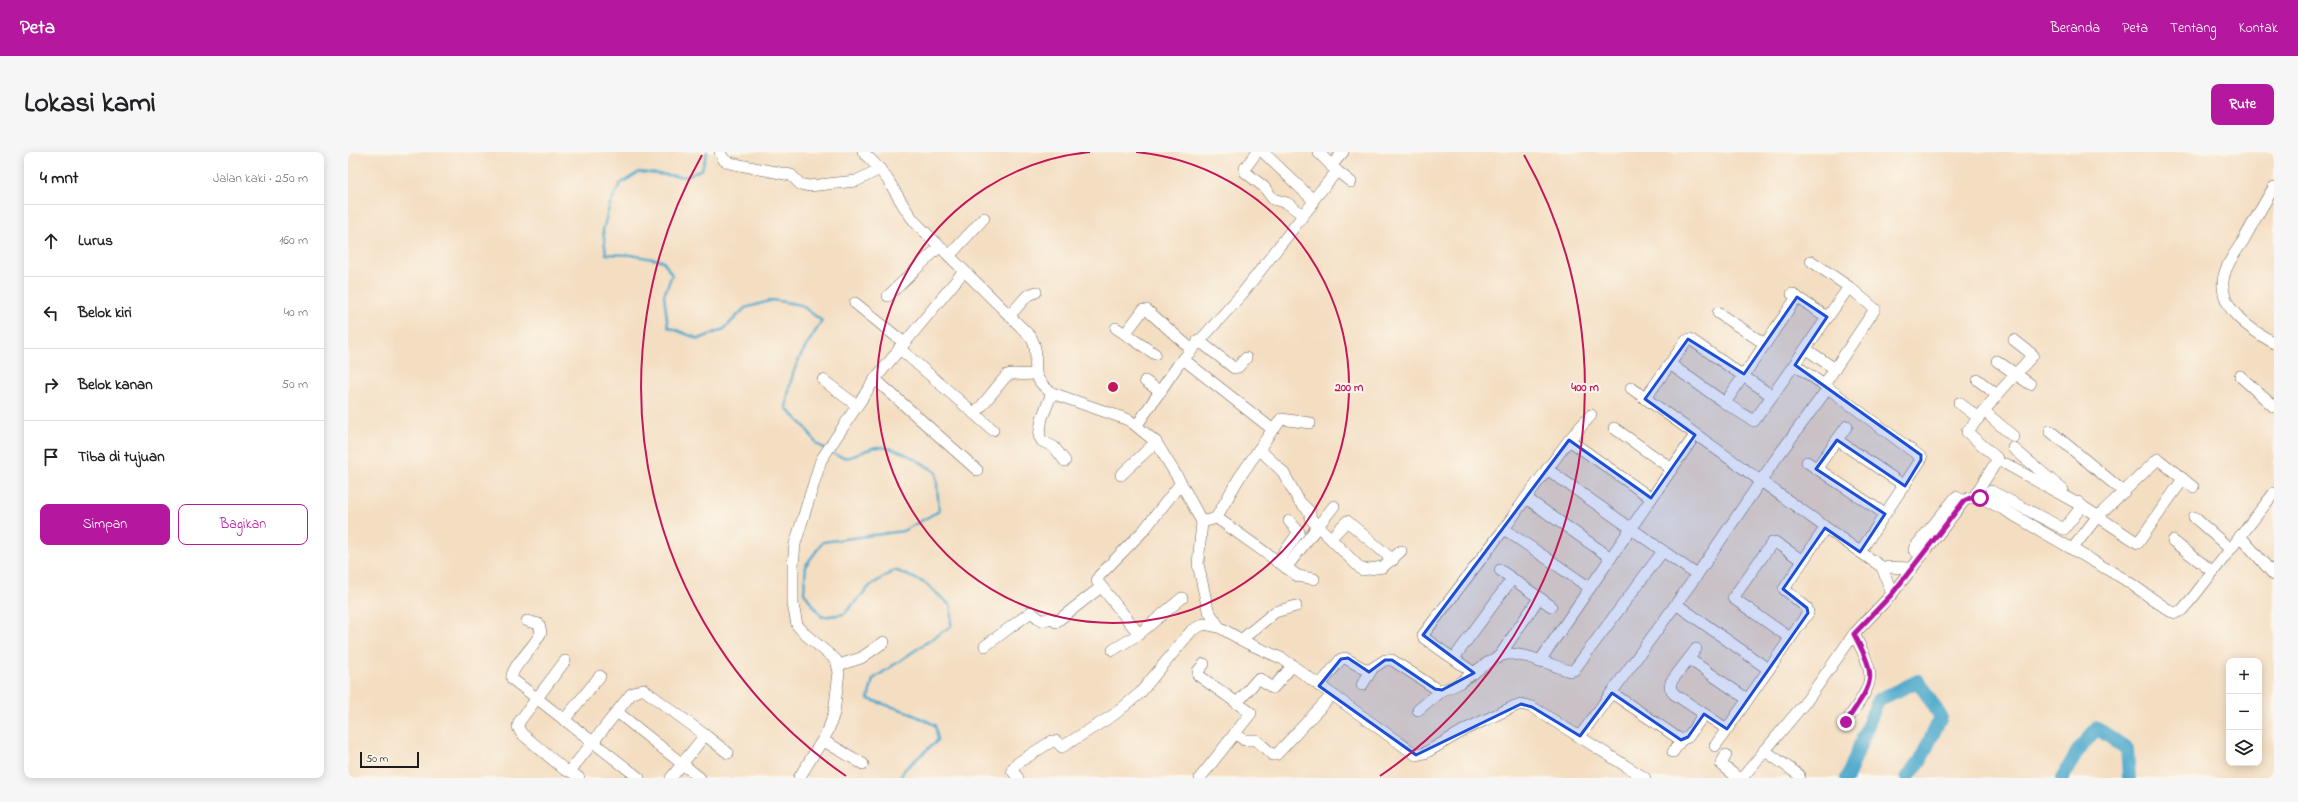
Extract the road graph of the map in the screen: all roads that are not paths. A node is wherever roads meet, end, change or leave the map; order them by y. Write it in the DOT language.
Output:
graph roads {
  1 [pos="720,152"];
  2 [pos="863,152"];
  3 [pos="1257,152"];
  4 [pos="1263,152"];
  5 [pos="1318,152"];
  6 [pos="1343,152"];
  7 [pos="880,168"];
  8 [pos="1334,168"];
  9 [pos="1351,182"];
  10 [pos="2274,188"];
  11 [pos="1313,200"];
  12 [pos="1303,215"];
  13 [pos="984,218"];
  14 [pos="939,247"];
  15 [pos="949,256"];
  16 [pos="1811,261"];
  17 [pos="964,271"];
  18 [pos="1849,287"];
  19 [pos="1036,292"];
  20 [pos="888,296"];
  21 [pos="855,303"];
  22 [pos="1718,313"];
  23 [pos="1010,315"];
  24 [pos="1827,318"];
  25 [pos="1198,340"];
  26 [pos="2014,340"];
  27 [pos="2274,343"];
  28 [pos="1765,344"];
  29 [pos="901,345"];
  30 [pos="1191,349"];
  31 [pos="1806,349"];
  32 [pos="1154,354"];
  33 [pos="1246,358"];
  34 [pos="1183,359"];
  35 [pos="1997,361"];
  36 [pos="1670,364"];
  37 [pos="1795,365"];
  38 [pos="1836,369"];
  39 [pos="1744,374"];
  40 [pos="2016,375"];
  41 [pos="1036,376"];
  42 [pos="2240,376"];
  43 [pos="875,379"];
  44 [pos="823,380"];
  45 [pos="1978,380"];
  46 [pos="1145,381"];
  47 [pos="2030,384"];
  48 [pos="1826,386"];
  49 [pos="1631,388"];
  50 [pos="1161,392"];
  51 [pos="1052,393"];
  52 [pos="1997,395"];
  53 [pos="1772,396"];
  54 [pos="1645,399"];
  55 [pos="1725,403"];
  56 [pos="1959,403"];
  57 [pos="856,405"];
  58 [pos="2274,407"];
  59 [pos="975,414"];
  60 [pos="1591,415"];
  61 [pos="1981,415"];
  62 [pos="1310,423"];
  63 [pos="1137,425"];
  64 [pos="1847,426"];
  65 [pos="1614,428"];
  66 [pos="1273,429"];
  67 [pos="993,430"];
  68 [pos="2050,431"];
  69 [pos="1694,435"];
  70 [pos="1569,440"];
  71 [pos="1837,440"];
  72 [pos="1156,442"];
  73 [pos="1259,449"];
  74 [pos="1065,461"];
  75 [pos="2006,464"];
  76 [pos="1672,468"];
  77 [pos="977,470"];
  78 [pos="1547,470"];
  79 [pos="1121,475"];
  80 [pos="2183,478"];
  81 [pos="1760,482"];
  82 [pos="1182,483"];
  83 [pos="1904,486"];
  84 [pos="2193,487"];
  85 [pos="1991,491"];
  86 [pos="2124,492"];
  87 [pos="2274,493"];
  88 [pos="1526,498"];
  89 [pos="1652,498"];
  90 [pos="1969,499"];
  91 [pos="1334,506"];
  92 [pos="2082,506"];
  93 [pos="1885,514"];
  94 [pos="1216,518"];
  95 [pos="2097,518"];
  96 [pos="2194,518"];
  97 [pos="1289,521"];
  98 [pos="1202,522"];
  99 [pos="1318,526"];
  100 [pos="1826,528"];
  101 [pos="1504,529"];
  102 [pos="1630,529"];
  103 [pos="2240,536"];
  104 [pos="1331,538"];
  105 [pos="2172,541"];
  106 [pos="2073,548"];
  107 [pos="2230,549"];
  108 [pos="1401,551"];
  109 [pos="1663,551"];
  110 [pos="1860,552"];
  111 [pos="1611,558"];
  112 [pos="1393,560"];
  113 [pos="1803,561"];
  114 [pos="1282,565"];
  115 [pos="1882,567"];
  116 [pos="1912,568"];
  117 [pos="1500,570"];
  118 [pos="2213,572"];
  119 [pos="1697,575"];
  120 [pos="2274,575"];
  121 [pos="1314,579"];
  122 [pos="1512,579"];
  123 [pos="1101,587"];
  124 [pos="1590,588"];
  125 [pos="1892,594"];
  126 [pos="1182,598"];
  127 [pos="1539,598"];
  128 [pos="1676,604"];
  129 [pos="1296,606"];
  130 [pos="1551,606"];
  131 [pos="527,621"];
  132 [pos="1219,627"];
  133 [pos="1139,634"];
  134 [pos="1854,634"];
  135 [pos="1790,638"];
  136 [pos="1241,640"];
  137 [pos="884,642"];
  138 [pos="985,646"];
  139 [pos="1696,649"];
  140 [pos="1113,650"];
  141 [pos="1454,658"];
  142 [pos="1498,658"];
  143 [pos="1689,659"];
  144 [pos="565,661"];
  145 [pos="1539,662"];
  146 [pos="1204,664"];
  147 [pos="838,665"];
  148 [pos="1292,665"];
  149 [pos="1768,669"];
  150 [pos="1371,671"];
  151 [pos="1474,673"];
  152 [pos="600,676"];
  153 [pos="1362,685"];
  154 [pos="1319,686"];
  155 [pos="1442,690"];
  156 [pos="1612,693"];
  157 [pos="1332,695"];
  158 [pos="536,698"];
  159 [pos="1747,699"];
  160 [pos="1237,703"];
  161 [pos="1418,710"];
  162 [pos="617,712"];
  163 [pos="1704,714"];
  164 [pos="564,720"];
  165 [pos="1846,722"];
  166 [pos="1727,729"];
  167 [pos="1235,733"];
  168 [pos="705,735"];
  169 [pos="1580,736"];
  170 [pos="1681,740"];
  171 [pos="824,741"];
  172 [pos="592,742"];
  173 [pos="1715,746"];
  174 [pos="1764,750"];
  175 [pos="1673,752"];
  176 [pos="728,753"];
  177 [pos="1726,755"];
  178 [pos="683,764"];
  179 [pos="863,764"];
  180 [pos="574,775"];
  181 [pos="1799,775"];
  182 [pos="1743,777"];
  183 [pos="639,778"];
  184 [pos="671,778"];
  185 [pos="700,778"];
  186 [pos="799,778"];
  187 [pos="1018,778"];
  188 [pos="1200,778"];
  189 [pos="1645,778"];
  1 -- 7 [label="street"];
  2 -- 7 [label="street"];
  3 -- 12 [label="street"];
  4 -- 11 [label="street"];
  5 -- 8 [label="street"];
  6 -- 8 [label="street"];
  7 -- 14 [label="street"];
  8 -- 9 [label="street"];
  8 -- 11 [label="street"];
  10 -- 27 [label="street"];
  11 -- 12 [label="street"];
  12 -- 25 [label="street"];
  13 -- 15 [label="street"];
  14 -- 15 [label="street"];
  14 -- 20 [label="street"];
  15 -- 17 [label="street"];
  16 -- 18 [label="street"];
  17 -- 23 [label="street"];
  17 -- 29 [label="street"];
  18 -- 24 [label="street"];
  18 -- 38 [label="street"];
  19 -- 23 [label="street"];
  21 -- 29 [label="street"];
  22 -- 28 [label="street"];
  23 -- 41 [label="street"];
  24 -- 28 [label="street"];
  24 -- 31 [label="street"];
  25 -- 30 [label="street"];
  25 -- 33 [label="street"];
  26 -- 40 [label="street"];
  28 -- 39 [label="street"];
  29 -- 43 [label="street"];
  29 -- 59 [label="street"];
  30 -- 32 [label="street"];
  30 -- 34 [label="street"];
  31 -- 37 [label="street"];
  31 -- 38 [label="street"];
  34 -- 50 [label="street"];
  34 -- 66 [label="street"];
  35 -- 40 [label="street"];
  36 -- 39 [label="street"];
  36 -- 54 [label="street"];
  36 -- 55 [label="street"];
  37 -- 48 [label="street"];
  37 -- 53 [label="street"];
  38 -- 48 [label="street"];
  39 -- 53 [label="street"];
  39 -- 55 [label="street"];
  40 -- 47 [label="street"];
  40 -- 52 [label="street"];
  41 -- 51 [label="street"];
  41 -- 59 [label="street"];
  42 -- 58 [label="street"];
  43 -- 57 [label="street"];
  43 -- 77 [label="street"];
  44 -- 57 [label="street"];
  45 -- 52 [label="street"];
  46 -- 50 [label="street"];
  48 -- 81 [label="street"];
  48 -- 83 [label="street"];
  49 -- 54 [label="street"];
  50 -- 63 [label="street"];
  51 -- 63 [label="street"];
  51 -- 74 [label="street"];
  52 -- 61 [label="street"];
  53 -- 55 [label="street"];
  54 -- 69 [label="street"];
  56 -- 61 [label="street"];
  57 -- 147 [label="street"];
  59 -- 67 [label="street"];
  60 -- 70 [label="street"];
  61 -- 90 [label="street"];
  61 -- 92 [label="street"];
  62 -- 66 [label="street"];
  63 -- 72 [label="street"];
  64 -- 71 [label="street"];
  65 -- 76 [label="street"];
  66 -- 73 [label="street"];
  68 -- 86 [label="street"];
  69 -- 76 [label="street"];
  69 -- 81 [label="street"];
  70 -- 78 [label="street"];
  70 -- 89 [label="street"];
  71 -- 83 [label="street"];
  71 -- 93 [label="street"];
  72 -- 79 [label="street"];
  72 -- 82 [label="street"];
  73 -- 94 [label="street"];
  73 -- 99 [label="street"];
  75 -- 92 [label="street"];
  76 -- 89 [label="street"];
  78 -- 88 [label="street"];
  78 -- 102 [label="street"];
  80 -- 84 [label="street"];
  80 -- 86 [label="street"];
  80 -- 95 [label="street"];
  81 -- 100 [label="street"];
  81 -- 119 [label="street"];
  82 -- 98 [label="street"];
  82 -- 123 [label="street"];
  83 -- 93 [label="street"];
  85 -- 92 [label="street"];
  86 -- 95 [label="street"];
  87 -- 103 [label="street"];
  88 -- 101 [label="street"];
  88 -- 111 [label="street"];
  89 -- 102 [label="street"];
  90 -- 106 [label="street"];
  90 -- 116 [label="street"];
  91 -- 99 [label="street"];
  92 -- 95 [label="street"];
  93 -- 110 [label="street"];
  94 -- 98 [label="street"];
  94 -- 114 [label="street"];
  95 -- 106 [label="street"];
  96 -- 107 [label="street"];
  97 -- 114 [label="street"];
  98 -- 132 [label="street"];
  99 -- 104 [label="street"];
  99 -- 114 [label="street"];
  100 -- 110 [label="street"];
  100 -- 113 [label="street"];
  101 -- 124 [label="street"];
  101 -- 141 [label="street"];
  102 -- 109 [label="street"];
  102 -- 111 [label="street"];
  103 -- 107 [label="street"];
  103 -- 120 [label="street"];
  104 -- 112 [label="street"];
  104 -- 112 [label="street"];
  105 -- 118 [label="street"];
  106 -- 118 [label="street"];
  107 -- 118 [label="street"];
  108 -- 112 [label="street"];
  109 -- 119 [label="street"];
  109 -- 145 [label="street"];
  110 -- 115 [label="street"];
  111 -- 124 [label="street"];
  113 -- 135 [label="street"];
  113 -- 135 [label="street"];
  114 -- 121 [label="street"];
  115 -- 116 [label="street"];
  115 -- 125 [label="street"];
  116 -- 125 [label="street"];
  117 -- 122 [label="street"];
  119 -- 128 [label="street"];
  122 -- 127 [label="street"];
  122 -- 141 [label="street"];
  123 -- 133 [label="street"];
  123 -- 138 [label="street"];
  124 -- 145 [label="street"];
  125 -- 134 [label="street"];
  126 -- 133 [label="street"];
  127 -- 130 [label="street"];
  127 -- 142 [label="street"];
  128 -- 149 [label="street"];
  128 -- 156 [label="street"];
  129 -- 136 [label="street"];
  131 -- 158 [label="street"];
  132 -- 136 [label="street"];
  132 -- 187 [label="street"];
  133 -- 140 [label="street"];
  134 -- 165 [label="street"];
  134 -- 174 [label="street"];
  135 -- 149 [label="street"];
  136 -- 148 [label="street"];
  137 -- 147 [label="street"];
  139 -- 143 [label="street"];
  141 -- 151 [label="street"];
  142 -- 145 [label="street"];
  142 -- 151 [label="street"];
  143 -- 159 [label="street"];
  143 -- 163 [label="street"];
  144 -- 158 [label="street"];
  146 -- 160 [label="street"];
  147 -- 171 [label="street"];
  148 -- 154 [label="street"];
  148 -- 160 [label="street"];
  149 -- 159 [label="street"];
  150 -- 153 [label="street"];
  150 -- 154 [label="street"];
  150 -- 155 [label="street"];
  151 -- 155 [label="street"];
  152 -- 164 [label="street"];
  154 -- 157 [label="street"];
  155 -- 161 [label="street"];
  156 -- 169 [label="street"];
  156 -- 170 [label="street"];
  157 -- 167 [label="street"];
  157 -- 169 [label="street"];
  158 -- 164 [label="street"];
  158 -- 180 [label="street"];
  159 -- 166 [label="street"];
  160 -- 167 [label="street"];
  162 -- 168 [label="street"];
  162 -- 172 [label="street"];
  162 -- 178 [label="street"];
  163 -- 166 [label="street"];
  163 -- 170 [label="street"];
  164 -- 172 [label="street"];
  166 -- 173 [label="street"];
  167 -- 188 [label="street"];
  168 -- 176 [label="street"];
  168 -- 178 [label="street"];
  169 -- 189 [label="street"];
  170 -- 175 [label="street"];
  171 -- 179 [label="street"];
  171 -- 186 [label="street"];
  172 -- 180 [label="street"];
  172 -- 183 [label="street"];
  174 -- 181 [label="street"];
  174 -- 182 [label="street"];
  177 -- 182 [label="street"];
  178 -- 184 [label="street"];
  178 -- 185 [label="street"];
}
